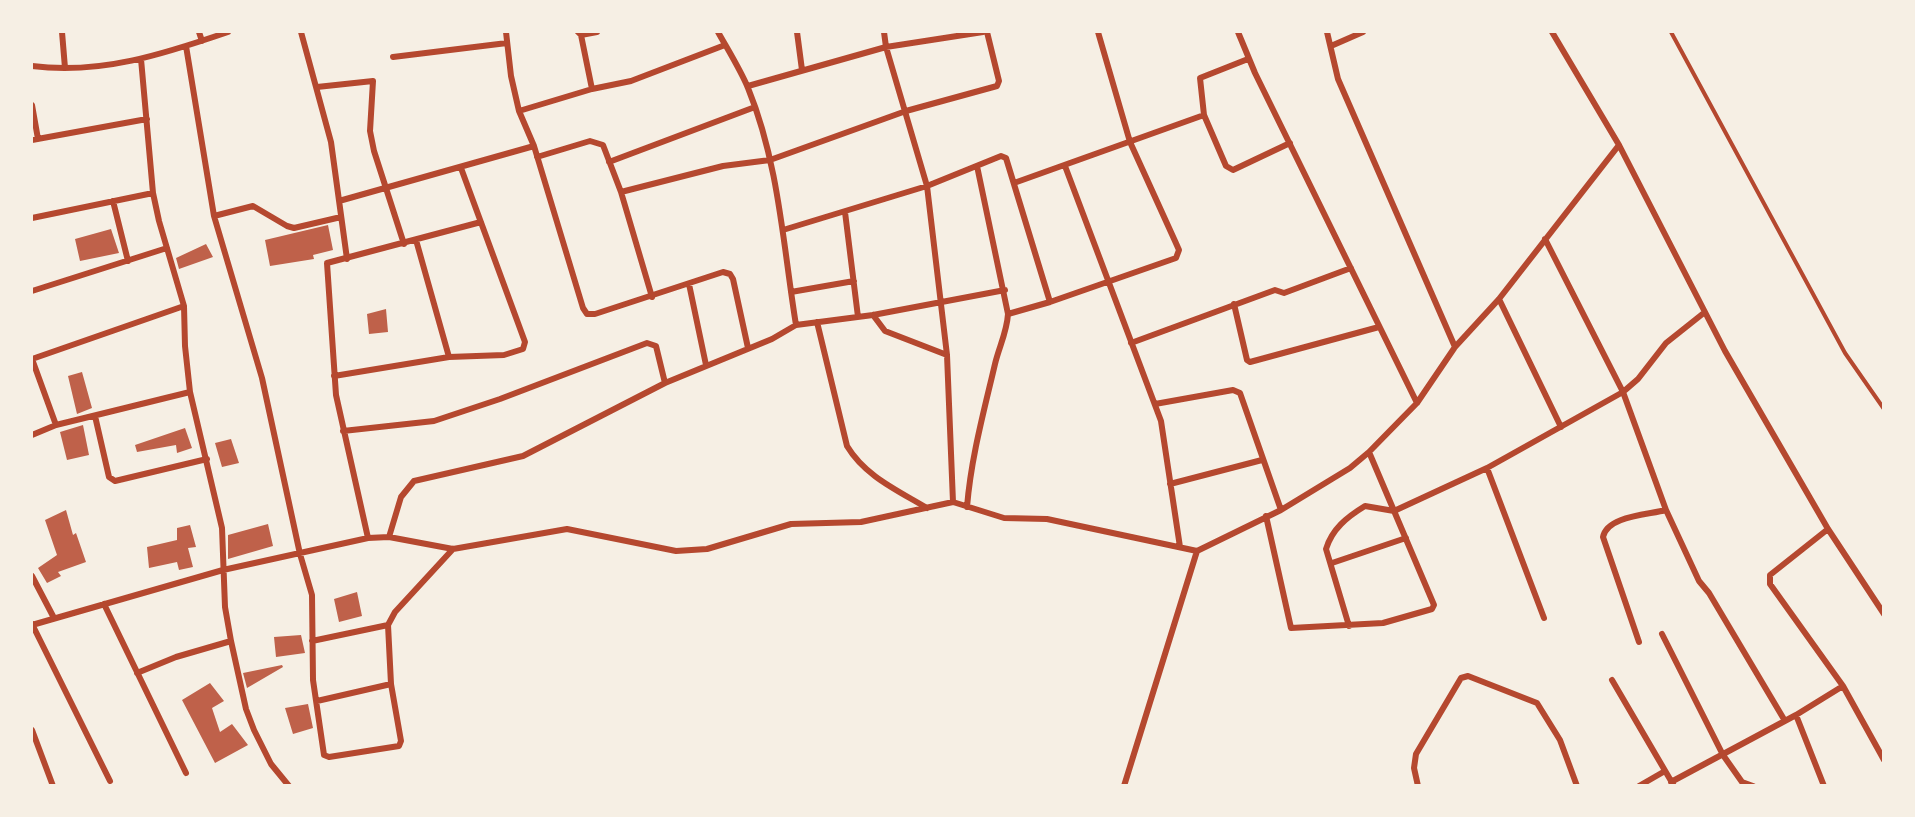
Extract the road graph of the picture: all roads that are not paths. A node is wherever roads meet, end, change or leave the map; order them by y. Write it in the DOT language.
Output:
graph roads {
  1 [pos="62,32"];
  2 [pos="199,32"];
  3 [pos="228,32"];
  4 [pos="301,32"];
  5 [pos="506,32"];
  6 [pos="597,32"];
  7 [pos="718,32"];
  8 [pos="797,32"];
  9 [pos="884,32"];
  10 [pos="985,32"];
  11 [pos="1098,32"];
  12 [pos="1238,32"];
  13 [pos="1327,32"];
  14 [pos="1363,32"];
  15 [pos="1552,32"];
  16 [pos="1671,32"];
  17 [pos="579,33"];
  18 [pos="202,41"];
  19 [pos="507,43"];
  20 [pos="725,45"];
  21 [pos="186,46"];
  22 [pos="1331,46"];
  23 [pos="886,47"];
  24 [pos="393,57"];
  25 [pos="141,59"];
  26 [pos="1248,59"];
  27 [pos="32,66"];
  28 [pos="65,68"];
  29 [pos="802,70"];
  30 [pos="748,86"];
  31 [pos="317,87"];
  32 [pos="592,88"];
  33 [pos="32,105"];
  34 [pos="755,106"];
  35 [pos="519,111"];
  36 [pos="906,111"];
  37 [pos="1204,115"];
  38 [pos="147,119"];
  39 [pos="35,139"];
  40 [pos="1130,142"];
  41 [pos="1290,143"];
  42 [pos="1619,145"];
  43 [pos="534,146"];
  44 [pos="537,157"];
  45 [pos="771,160"];
  46 [pos="609,162"];
  47 [pos="977,166"];
  48 [pos="1065,166"];
  49 [pos="461,168"];
  50 [pos="1014,183"];
  51 [pos="927,186"];
  52 [pos="385,188"];
  53 [pos="621,192"];
  54 [pos="153,193"];
  55 [pos="113,201"];
  56 [pos="339,201"];
  57 [pos="845,212"];
  58 [pos="214,216"];
  59 [pos="32,218"];
  60 [pos="341,218"];
  61 [pos="481,222"];
  62 [pos="783,230"];
  63 [pos="1545,239"];
  64 [pos="416,240"];
  65 [pos="404,244"];
  66 [pos="167,248"];
  67 [pos="347,259"];
  68 [pos="128,261"];
  69 [pos="1351,268"];
  70 [pos="854,281"];
  71 [pos="1108,282"];
  72 [pos="689,284"];
  73 [pos="1005,290"];
  74 [pos="32,291"];
  75 [pos="790,292"];
  76 [pos="652,297"];
  77 [pos="1498,299"];
  78 [pos="1050,302"];
  79 [pos="941,303"];
  80 [pos="1234,304"];
  81 [pos="184,306"];
  82 [pos="1705,312"];
  83 [pos="1008,314"];
  84 [pos="873,315"];
  85 [pos="858,317"];
  86 [pos="817,322"];
  87 [pos="796,325"];
  88 [pos="1380,327"];
  89 [pos="1131,343"];
  90 [pos="1455,347"];
  91 [pos="748,348"];
  92 [pos="947,355"];
  93 [pos="449,357"];
  94 [pos="32,359"];
  95 [pos="706,365"];
  96 [pos="334,376"];
  97 [pos="665,383"];
  98 [pos="190,392"];
  99 [pos="1623,392"];
  100 [pos="1417,403"];
  101 [pos="1155,404"];
  102 [pos="1884,409"];
  103 [pos="94,416"];
  104 [pos="56,425"];
  105 [pos="1561,426"];
  106 [pos="343,431"];
  107 [pos="32,435"];
  108 [pos="1369,452"];
  109 [pos="207,459"];
  110 [pos="1262,460"];
  111 [pos="1487,468"];
  112 [pos="1170,484"];
  113 [pos="953,502"];
  114 [pos="967,507"];
  115 [pos="927,508"];
  116 [pos="1281,510"];
  117 [pos="1666,510"];
  118 [pos="1394,512"];
  119 [pos="1266,516"];
  120 [pos="1828,529"];
  121 [pos="389,537"];
  122 [pos="368,538"];
  123 [pos="1406,538"];
  124 [pos="1180,547"];
  125 [pos="453,549"];
  126 [pos="1197,551"];
  127 [pos="300,554"];
  128 [pos="1332,563"];
  129 [pos="223,570"];
  130 [pos="32,576"];
  131 [pos="104,604"];
  132 [pos="1884,615"];
  133 [pos="54,618"];
  134 [pos="1544,618"];
  135 [pos="32,625"];
  136 [pos="388,625"];
  137 [pos="1349,626"];
  138 [pos="1662,634"];
  139 [pos="231,641"];
  140 [pos="312,641"];
  141 [pos="1639,642"];
  142 [pos="137,673"];
  143 [pos="1612,680"];
  144 [pos="391,684"];
  145 [pos="1843,686"];
  146 [pos="317,701"];
  147 [pos="1796,715"];
  148 [pos="1785,721"];
  149 [pos="32,730"];
  150 [pos="1723,755"];
  151 [pos="1884,759"];
  152 [pos="1665,771"];
  153 [pos="186,773"];
  154 [pos="110,781"];
  155 [pos="1672,784"];
  156 [pos="53,786"];
  157 [pos="289,786"];
  158 [pos="1124,786"];
  159 [pos="1418,786"];
  160 [pos="1577,786"];
  161 [pos="1640,786"];
  162 [pos="1753,786"];
  163 [pos="1824,786"];
  1 -- 28 [label="street"];
  2 -- 18 [label="street"];
  3 -- 18 [label="street"];
  4 -- 31 [label="street"];
  5 -- 19 [label="street"];
  6 -- 17 [label="street"];
  7 -- 20 [label="street"];
  8 -- 29 [label="street"];
  9 -- 23 [label="street"];
  10 -- 23 [label="street"];
  10 -- 36 [label="street"];
  11 -- 40 [label="street"];
  12 -- 26 [label="street"];
  13 -- 22 [label="street"];
  14 -- 22 [label="street"];
  15 -- 42 [label="street"];
  16 -- 102 [label="lane"];
  17 -- 32 [label="street"];
  18 -- 21 [label="street"];
  19 -- 24 [label="street"];
  19 -- 35 [label="street"];
  20 -- 30 [label="street"];
  20 -- 32 [label="street"];
  21 -- 25 [label="street"];
  21 -- 58 [label="street"];
  22 -- 90 [label="street"];
  23 -- 29 [label="street"];
  23 -- 36 [label="street"];
  25 -- 28 [label="street"];
  25 -- 38 [label="street"];
  26 -- 37 [label="street"];
  26 -- 41 [label="street"];
  27 -- 28 [label="street"];
  29 -- 30 [label="street"];
  30 -- 34 [label="street"];
  31 -- 52 [label="street"];
  31 -- 56 [label="street"];
  32 -- 35 [label="street"];
  33 -- 39 [label="street"];
  34 -- 45 [label="street"];
  34 -- 46 [label="street"];
  35 -- 43 [label="street"];
  36 -- 45 [label="street"];
  36 -- 51 [label="street"];
  37 -- 40 [label="street"];
  37 -- 41 [label="street"];
  38 -- 39 [label="street"];
  38 -- 54 [label="street"];
  40 -- 48 [label="street"];
  40 -- 71 [label="street"];
  41 -- 69 [label="street"];
  42 -- 63 [label="street"];
  42 -- 82 [label="street"];
  43 -- 44 [label="street"];
  43 -- 49 [label="street"];
  44 -- 46 [label="street"];
  44 -- 76 [label="street"];
  45 -- 53 [label="street"];
  45 -- 62 [label="street"];
  46 -- 53 [label="street"];
  47 -- 50 [label="street"];
  47 -- 51 [label="street"];
  47 -- 73 [label="street"];
  48 -- 50 [label="street"];
  48 -- 71 [label="street"];
  49 -- 52 [label="street"];
  49 -- 61 [label="street"];
  50 -- 78 [label="street"];
  51 -- 57 [label="street"];
  51 -- 79 [label="street"];
  52 -- 56 [label="street"];
  52 -- 65 [label="street"];
  53 -- 76 [label="street"];
  54 -- 55 [label="street"];
  54 -- 66 [label="street"];
  55 -- 59 [label="street"];
  55 -- 68 [label="street"];
  56 -- 60 [label="street"];
  57 -- 62 [label="street"];
  57 -- 70 [label="street"];
  58 -- 60 [label="street"];
  58 -- 127 [label="street"];
  60 -- 67 [label="street"];
  61 -- 64 [label="street"];
  61 -- 93 [label="street"];
  62 -- 75 [label="street"];
  63 -- 77 [label="street"];
  63 -- 99 [label="street"];
  64 -- 65 [label="street"];
  64 -- 93 [label="street"];
  65 -- 67 [label="street"];
  66 -- 68 [label="street"];
  66 -- 81 [label="street"];
  67 -- 96 [label="street"];
  68 -- 74 [label="street"];
  69 -- 80 [label="street"];
  69 -- 88 [label="street"];
  70 -- 75 [label="street"];
  70 -- 85 [label="street"];
  71 -- 78 [label="street"];
  71 -- 89 [label="street"];
  72 -- 76 [label="street"];
  72 -- 91 [label="street"];
  72 -- 95 [label="street"];
  73 -- 79 [label="street"];
  73 -- 83 [label="street"];
  75 -- 87 [label="street"];
  77 -- 90 [label="street"];
  77 -- 105 [label="street"];
  78 -- 83 [label="street"];
  79 -- 84 [label="street"];
  79 -- 92 [label="street"];
  80 -- 88 [label="street"];
  80 -- 89 [label="street"];
  81 -- 94 [label="street"];
  81 -- 98 [label="street"];
  82 -- 99 [label="street"];
  82 -- 120 [label="street"];
  83 -- 114 [label="street"];
  84 -- 85 [label="street"];
  84 -- 92 [label="street"];
  85 -- 86 [label="street"];
  86 -- 87 [label="street"];
  86 -- 115 [label="street"];
  87 -- 91 [label="street"];
  88 -- 100 [label="street"];
  89 -- 101 [label="street"];
  90 -- 100 [label="street"];
  91 -- 95 [label="street"];
  92 -- 113 [label="street"];
  93 -- 96 [label="street"];
  94 -- 104 [label="street"];
  95 -- 97 [label="street"];
  96 -- 106 [label="street"];
  97 -- 106 [label="street"];
  97 -- 121 [label="street"];
  98 -- 103 [label="street"];
  98 -- 109 [label="street"];
  99 -- 105 [label="street"];
  99 -- 117 [label="street"];
  100 -- 108 [label="street"];
  101 -- 110 [label="street"];
  101 -- 112 [label="street"];
  103 -- 104 [label="street"];
  103 -- 109 [label="street"];
  104 -- 107 [label="street"];
  105 -- 111 [label="street"];
  106 -- 122 [label="street"];
  108 -- 116 [label="street"];
  108 -- 118 [label="street"];
  109 -- 129 [label="street"];
  110 -- 112 [label="street"];
  110 -- 116 [label="street"];
  111 -- 118 [label="street"];
  111 -- 134 [label="street"];
  112 -- 124 [label="street"];
  113 -- 114 [label="street"];
  113 -- 115 [label="street"];
  114 -- 124 [label="street"];
  115 -- 125 [label="street"];
  116 -- 119 [label="street"];
  117 -- 141 [label="street"];
  117 -- 148 [label="street"];
  118 -- 123 [label="street"];
  118 -- 128 [label="street"];
  119 -- 126 [label="street"];
  119 -- 137 [label="street"];
  120 -- 132 [label="street"];
  120 -- 145 [label="street"];
  121 -- 122 [label="street"];
  121 -- 125 [label="street"];
  122 -- 127 [label="street"];
  123 -- 128 [label="street"];
  123 -- 137 [label="street"];
  124 -- 126 [label="street"];
  125 -- 136 [label="street"];
  126 -- 158 [label="street"];
  127 -- 129 [label="street"];
  127 -- 140 [label="street"];
  128 -- 137 [label="street"];
  129 -- 131 [label="street"];
  129 -- 139 [label="street"];
  130 -- 133 [label="street"];
  131 -- 133 [label="street"];
  131 -- 142 [label="street"];
  133 -- 135 [label="street"];
  135 -- 154 [label="street"];
  136 -- 140 [label="street"];
  136 -- 144 [label="street"];
  138 -- 150 [label="street"];
  139 -- 142 [label="street"];
  139 -- 157 [label="street"];
  140 -- 146 [label="street"];
  142 -- 153 [label="street"];
  143 -- 152 [label="street"];
  144 -- 146 [label="street"];
  144 -- 146 [label="street"];
  145 -- 147 [label="street"];
  145 -- 151 [label="street"];
  147 -- 148 [label="street"];
  147 -- 163 [label="street"];
  148 -- 150 [label="street"];
  149 -- 156 [label="street"];
  150 -- 155 [label="street"];
  150 -- 162 [label="street"];
  152 -- 155 [label="street"];
  152 -- 161 [label="street"];
  159 -- 160 [label="street"];
}
